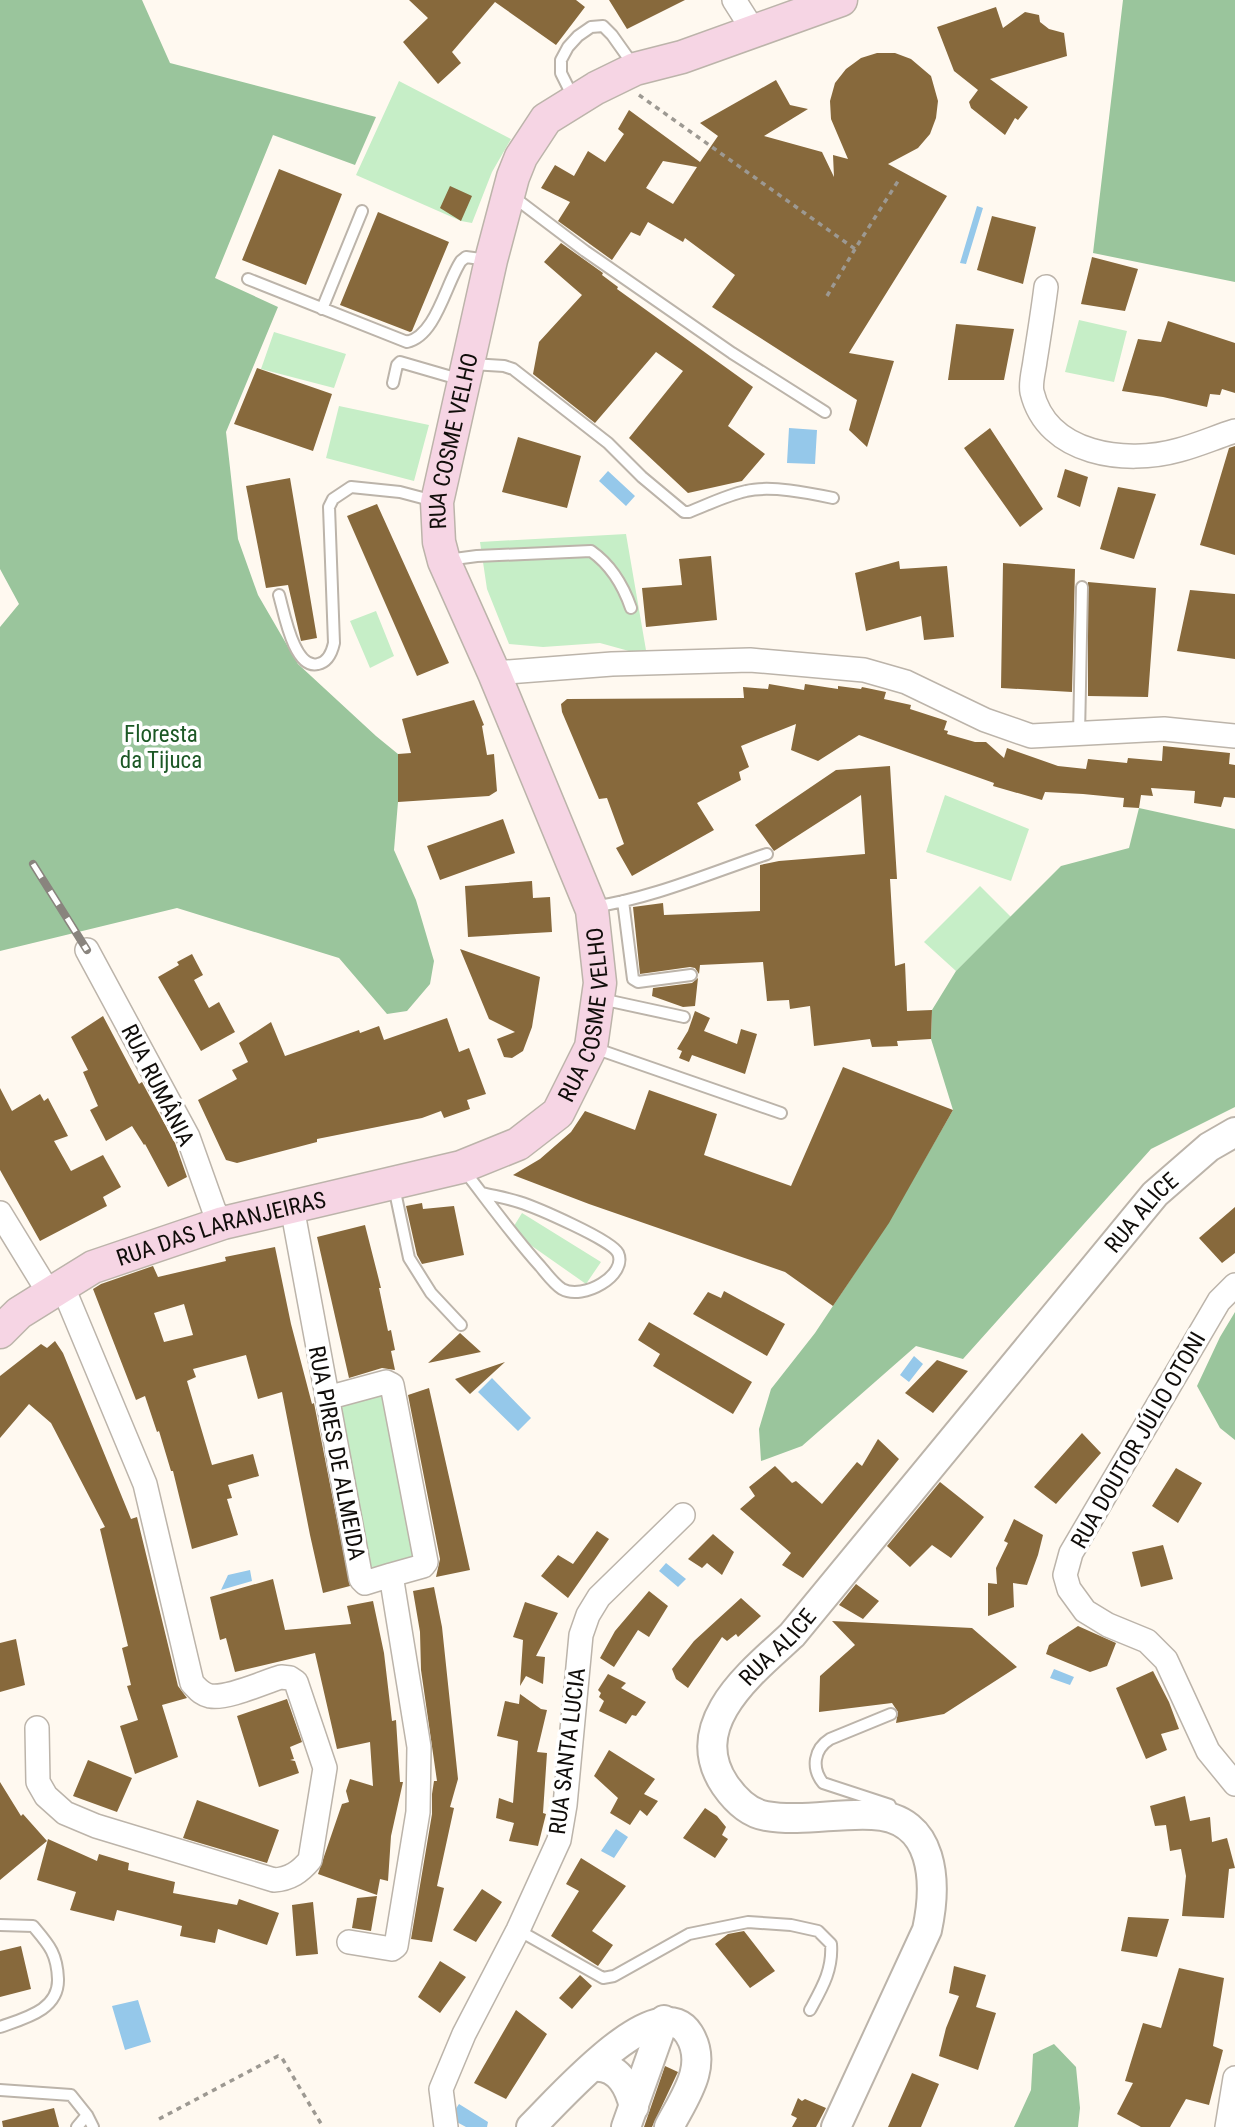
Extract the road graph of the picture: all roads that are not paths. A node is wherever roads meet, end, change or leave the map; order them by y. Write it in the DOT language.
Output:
graph roads {
  1 [pos="734,0"];
  2 [pos="841,0"];
  3 [pos="753,30"];
  4 [pos="627,73"];
  5 [pos="575,101"];
  6 [pos="509,193"];
  7 [pos="362,211"];
  8 [pos="491,260"];
  9 [pos="248,279"];
  10 [pos="1046,286"];
  11 [pos="322,309"];
  12 [pos="467,372"];
  13 [pos="393,383"];
  14 [pos="825,412"];
  15 [pos="1235,431"];
  16 [pos="833,498"];
  17 [pos="437,502"];
  18 [pos="444,561"];
  19 [pos="1082,587"];
  20 [pos="279,595"];
  21 [pos="631,608"];
  22 [pos="494,673"];
  23 [pos="1079,734"];
  24 [pos="1235,736"];
  25 [pos="767,854"];
  26 [pos="623,901"];
  27 [pos="590,907"];
  28 [pos="87,950"];
  29 [pos="691,975"];
  30 [pos="613,983"];
  31 [pos="684,1017"];
  32 [pos="592,1047"];
  33 [pos="781,1113"];
  34 [pos="1235,1132"];
  35 [pos="461,1167"];
  36 [pos="393,1184"];
  37 [pos="482,1193"];
  38 [pos="292,1207"];
  39 [pos="0,1213"];
  40 [pos="223,1223"];
  41 [pos="1235,1285"];
  42 [pos="56,1289"];
  43 [pos="461,1325"];
  44 [pos="0,1332"];
  45 [pos="327,1398"];
  46 [pos="684,1515"];
  47 [pos="391,1575"];
  48 [pos="891,1714"];
  49 [pos="37,1728"];
  50 [pos="1235,1784"];
  51 [pos="891,1812"];
  52 [pos="0,1926"];
  53 [pos="518,1930"];
  54 [pos="349,1942"];
  55 [pos="810,2010"];
  56 [pos="664,2020"];
  57 [pos="0,2027"];
  58 [pos="593,2067"];
  59 [pos="1235,2078"];
  60 [pos="0,2090"];
  61 [pos="87,2115"];
  62 [pos="630,2117"];
  63 [pos="77,2127"];
  64 [pos="93,2127"];
  65 [pos="446,2127"];
  66 [pos="531,2127"];
  67 [pos="669,2127"];
  68 [pos="836,2127"];
  69 [pos="1227,2127"];
  1 -- 3 [label="street"];
  2 -- 3 [label="main road, RUA COSME VELHO"];
  3 -- 4 [label="main road, RUA COSME VELHO"];
  4 -- 5 [label="main road, RUA COSME VELHO"];
  4 -- 5 [label="lane"];
  5 -- 6 [label="main road, RUA COSME VELHO"];
  6 -- 8 [label="main road, RUA COSME VELHO"];
  6 -- 14 [label="lane"];
  7 -- 11 [label="lane"];
  8 -- 11 [label="lane"];
  8 -- 12 [label="main road, RUA COSME VELHO"];
  9 -- 11 [label="lane"];
  10 -- 15 [label="street"];
  12 -- 13 [label="lane"];
  12 -- 16 [label="lane"];
  12 -- 17 [label="main road, RUA COSME VELHO"];
  17 -- 18 [label="main road, RUA COSME VELHO"];
  17 -- 20 [label="lane"];
  18 -- 21 [label="lane"];
  18 -- 22 [label="main road, RUA COSME VELHO"];
  19 -- 23 [label="lane"];
  22 -- 23 [label="street"];
  22 -- 27 [label="main road, RUA COSME VELHO"];
  23 -- 24 [label="street"];
  25 -- 26 [label="lane"];
  26 -- 27 [label="lane"];
  26 -- 30 [label="lane"];
  27 -- 30 [label="main road, RUA COSME VELHO"];
  28 -- 40 [label="street, RUA RUMÂNIA"];
  29 -- 30 [label="lane"];
  30 -- 31 [label="lane"];
  30 -- 32 [label="main road, RUA COSME VELHO"];
  32 -- 33 [label="lane"];
  32 -- 35 [label="main road, RUA COSME VELHO"];
  34 -- 51 [label="street, RUA ALICE"];
  35 -- 36 [label="main road, RUA DAS LARANJEIRAS"];
  35 -- 37 [label="lane"];
  36 -- 38 [label="main road, RUA DAS LARANJEIRAS"];
  36 -- 43 [label="lane"];
  37 -- 37 [label="lane"];
  38 -- 40 [label="main road, RUA DAS LARANJEIRAS"];
  38 -- 45 [label="street, RUA PIRES DE ALMEIDA"];
  39 -- 42 [label="street"];
  40 -- 42 [label="main road, RUA DAS LARANJEIRAS"];
  41 -- 50 [label="street, RUA DOUTOR JÚLIO OTONI"];
  42 -- 44 [label="main road, RUA DAS LARANJEIRAS"];
  42 -- 49 [label="street"];
  45 -- 47 [label="street, RUA PIRES DE ALMEIDA"];
  45 -- 47 [label="street"];
  46 -- 53 [label="street, RUA SANTA LUCIA"];
  47 -- 54 [label="street, RUA PIRES DE ALMEIDA"];
  48 -- 51 [label="lane"];
  51 -- 68 [label="street"];
  52 -- 57 [label="lane"];
  53 -- 55 [label="lane"];
  53 -- 65 [label="street, RUA SANTA LUCIA"];
  56 -- 58 [label="street"];
  56 -- 62 [label="street"];
  56 -- 67 [label="street"];
  58 -- 62 [label="street"];
  58 -- 66 [label="street"];
  59 -- 69 [label="street"];
  60 -- 61 [label="lane"];
  61 -- 63 [label="lane"];
  61 -- 64 [label="lane"];
}
